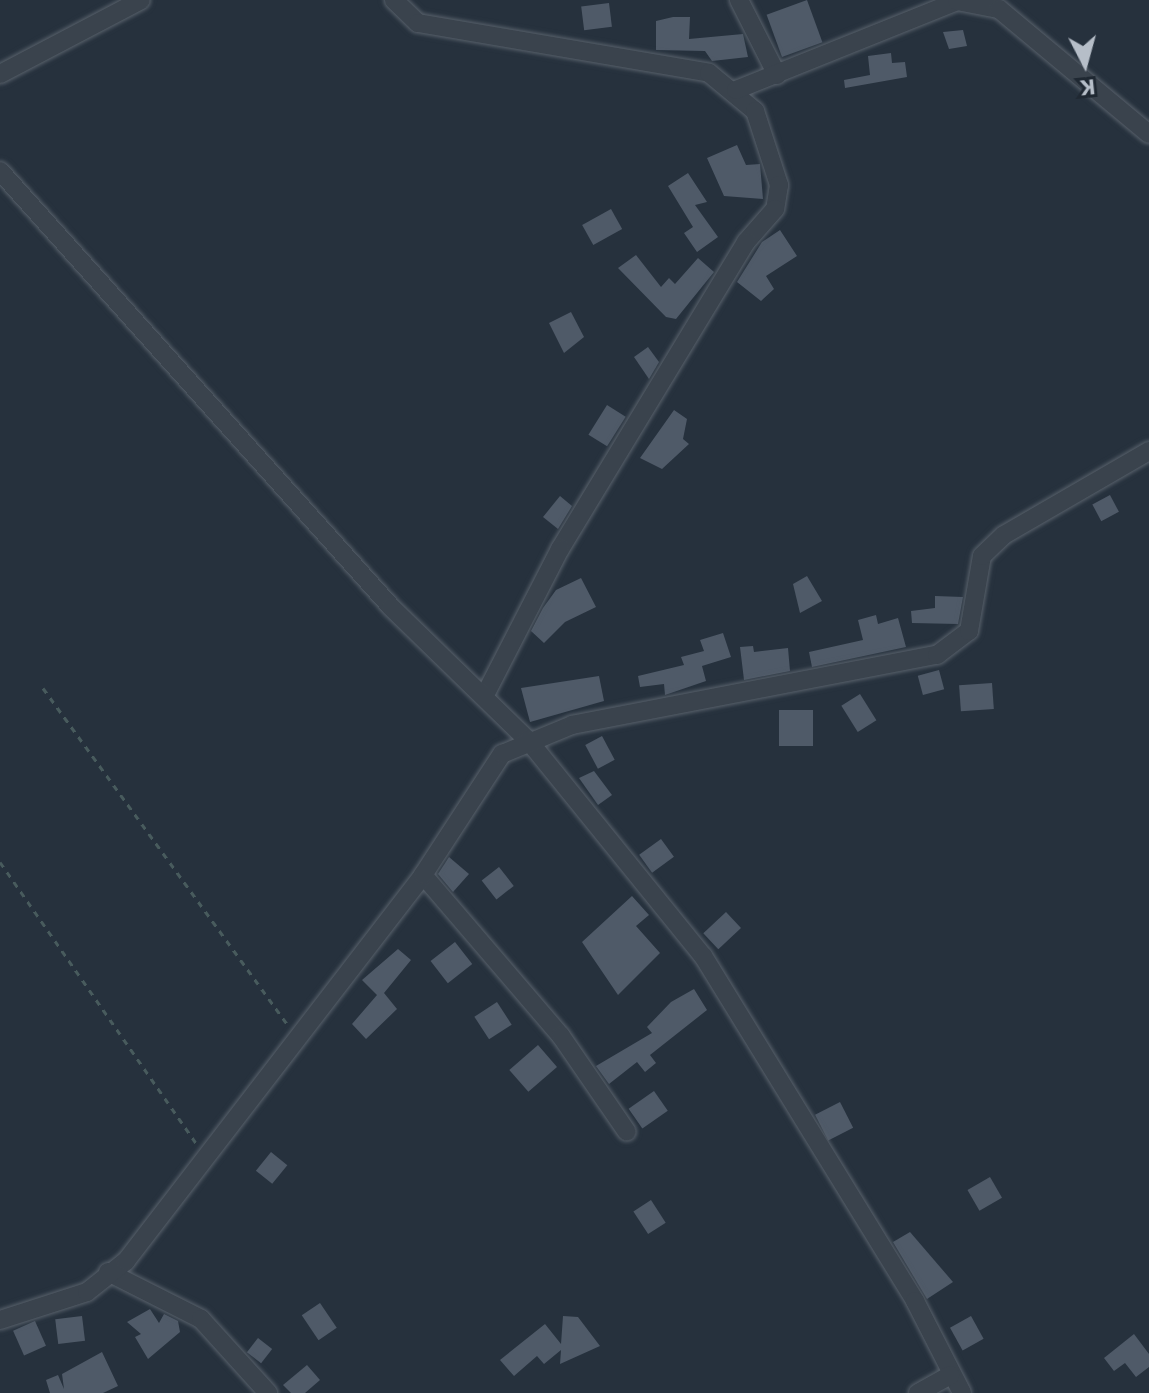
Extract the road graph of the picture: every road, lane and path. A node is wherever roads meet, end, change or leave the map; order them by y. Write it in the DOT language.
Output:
graph roads {
  1 [pos="141,0"];
  2 [pos="394,0"];
  3 [pos="739,0"];
  4 [pos="970,2"];
  5 [pos="0,74"];
  6 [pos="777,75"];
  7 [pos="736,90"];
  8 [pos="1149,134"];
  9 [pos="0,171"];
  10 [pos="1149,451"];
  11 [pos="43,688"];
  12 [pos="485,695"];
  13 [pos="528,740"];
  14 [pos="0,862"];
  15 [pos="423,875"];
  16 [pos="298,1039"];
  17 [pos="627,1132"];
  18 [pos="208,1158"];
  19 [pos="108,1272"];
  20 [pos="0,1320"];
  21 [pos="950,1375"];
  22 [pos="268,1393"];
  23 [pos="918,1393"];
  24 [pos="962,1393"];
  1 -- 5 [label="street"];
  2 -- 7 [label="street"];
  3 -- 6 [label="street"];
  4 -- 6 [label="street"];
  4 -- 8 [label="street"];
  6 -- 7 [label="street"];
  7 -- 12 [label="street"];
  9 -- 12 [label="street"];
  10 -- 13 [label="street"];
  11 -- 16 [label="path"];
  12 -- 13 [label="street"];
  13 -- 15 [label="street"];
  13 -- 21 [label="street"];
  14 -- 18 [label="path"];
  15 -- 16 [label="street"];
  15 -- 17 [label="street"];
  16 -- 18 [label="street"];
  18 -- 19 [label="street"];
  19 -- 20 [label="street"];
  19 -- 22 [label="street"];
  21 -- 23 [label="street"];
  21 -- 24 [label="street"];
}
